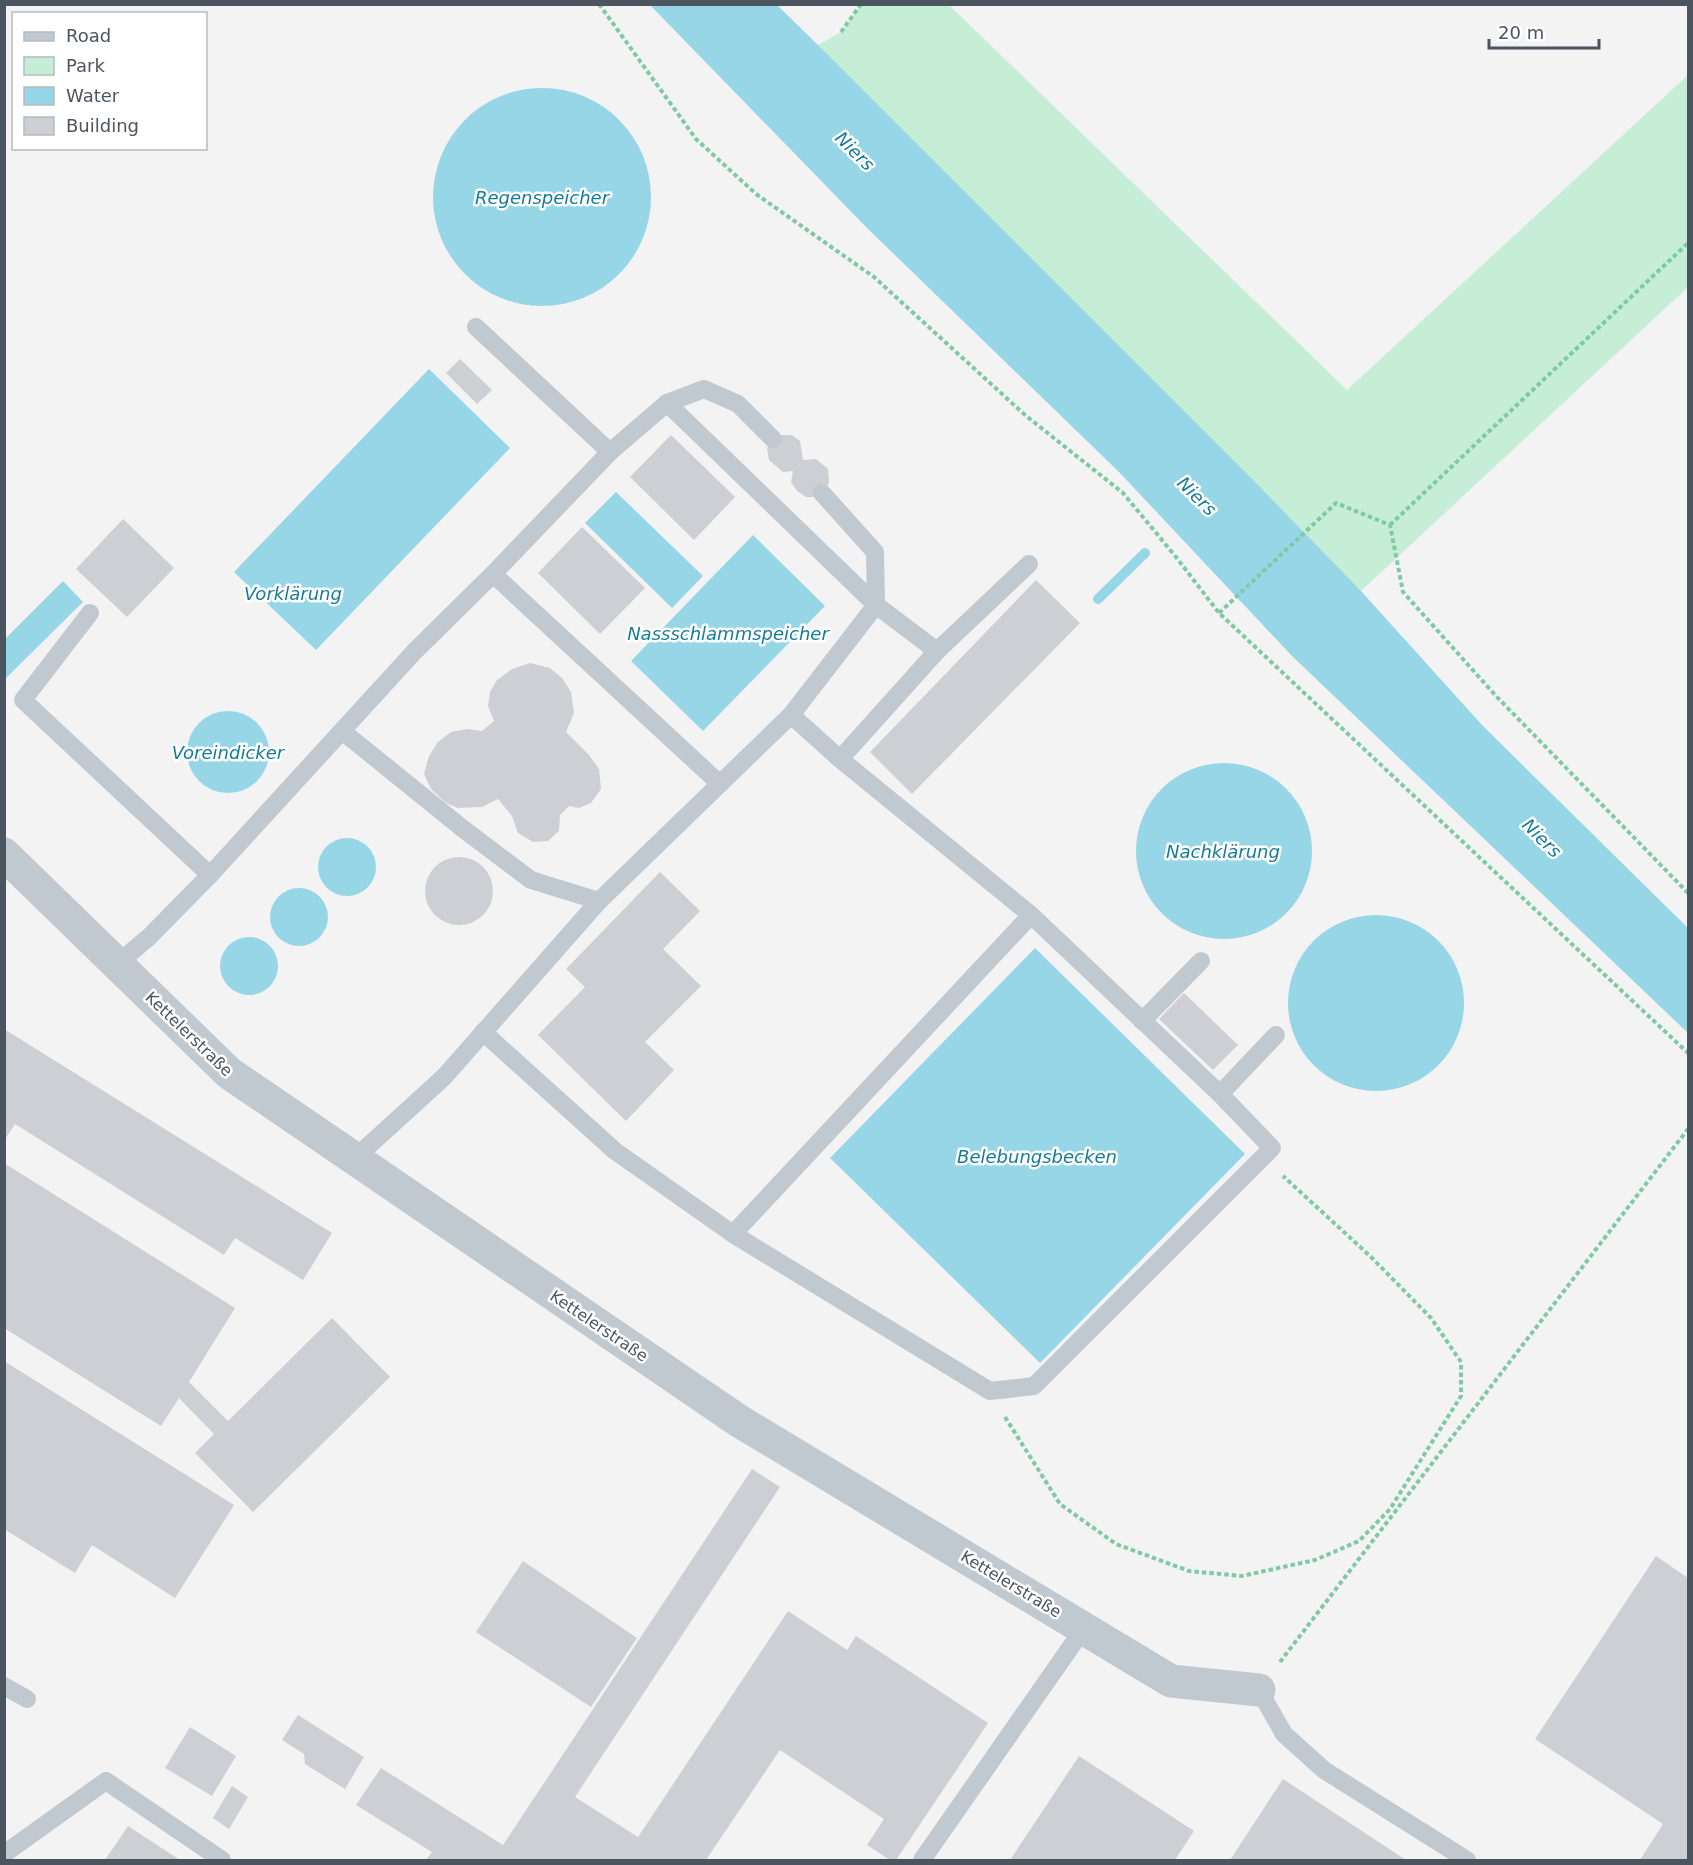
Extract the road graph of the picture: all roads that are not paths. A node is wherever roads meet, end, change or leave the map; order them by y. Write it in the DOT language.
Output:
graph roads {
  1 [pos="476,327"];
  2 [pos="667,403"];
  3 [pos="772,439"];
  4 [pos="610,452"];
  5 [pos="822,492"];
  6 [pos="1029,564"];
  7 [pos="493,574"];
  8 [pos="876,605"];
  9 [pos="90,613"];
  10 [pos="937,651"];
  11 [pos="791,715"];
  12 [pos="342,731"];
  13 [pos="840,759"];
  14 [pos="720,783"];
  15 [pos="4,854"];
  16 [pos="210,875"];
  17 [pos="599,901"];
  18 [pos="1031,915"];
  19 [pos="1201,961"];
  20 [pos="117,964"];
  21 [pos="1142,1021"];
  22 [pos="483,1032"];
  23 [pos="1276,1035"];
  24 [pos="1220,1094"];
  25 [pos="354,1159"];
  26 [pos="733,1234"];
  27 [pos="1083,1628"];
  28 [pos="4,1686"];
  29 [pos="1259,1690"];
  30 [pos="27,1700"];
  31 [pos="4,1854"];
  32 [pos="222,1860"];
  33 [pos="922,1860"];
  34 [pos="1467,1860"];
  1 -- 4 [label="lane"];
  2 -- 3 [label="lane"];
  2 -- 4 [label="lane"];
  2 -- 8 [label="lane"];
  4 -- 7 [label="lane"];
  5 -- 8 [label="lane"];
  6 -- 10 [label="lane"];
  7 -- 12 [label="lane"];
  7 -- 14 [label="lane"];
  8 -- 10 [label="lane"];
  8 -- 11 [label="lane"];
  9 -- 16 [label="lane"];
  10 -- 13 [label="lane"];
  11 -- 13 [label="lane"];
  11 -- 14 [label="lane"];
  12 -- 16 [label="lane"];
  12 -- 17 [label="lane"];
  13 -- 18 [label="lane"];
  14 -- 17 [label="lane"];
  15 -- 20 [label="street, Kettelerstraße"];
  16 -- 20 [label="lane"];
  17 -- 22 [label="lane"];
  18 -- 21 [label="lane"];
  18 -- 26 [label="lane"];
  19 -- 21 [label="lane"];
  20 -- 25 [label="street, Kettelerstraße"];
  21 -- 24 [label="lane"];
  22 -- 25 [label="lane"];
  22 -- 26 [label="lane"];
  23 -- 24 [label="lane"];
  24 -- 26 [label="lane"];
  25 -- 27 [label="street, Kettelerstraße"];
  27 -- 29 [label="street, Kettelerstraße"];
  27 -- 33 [label="lane"];
  28 -- 30 [label="lane"];
  29 -- 34 [label="lane"];
  31 -- 32 [label="lane"];
}
